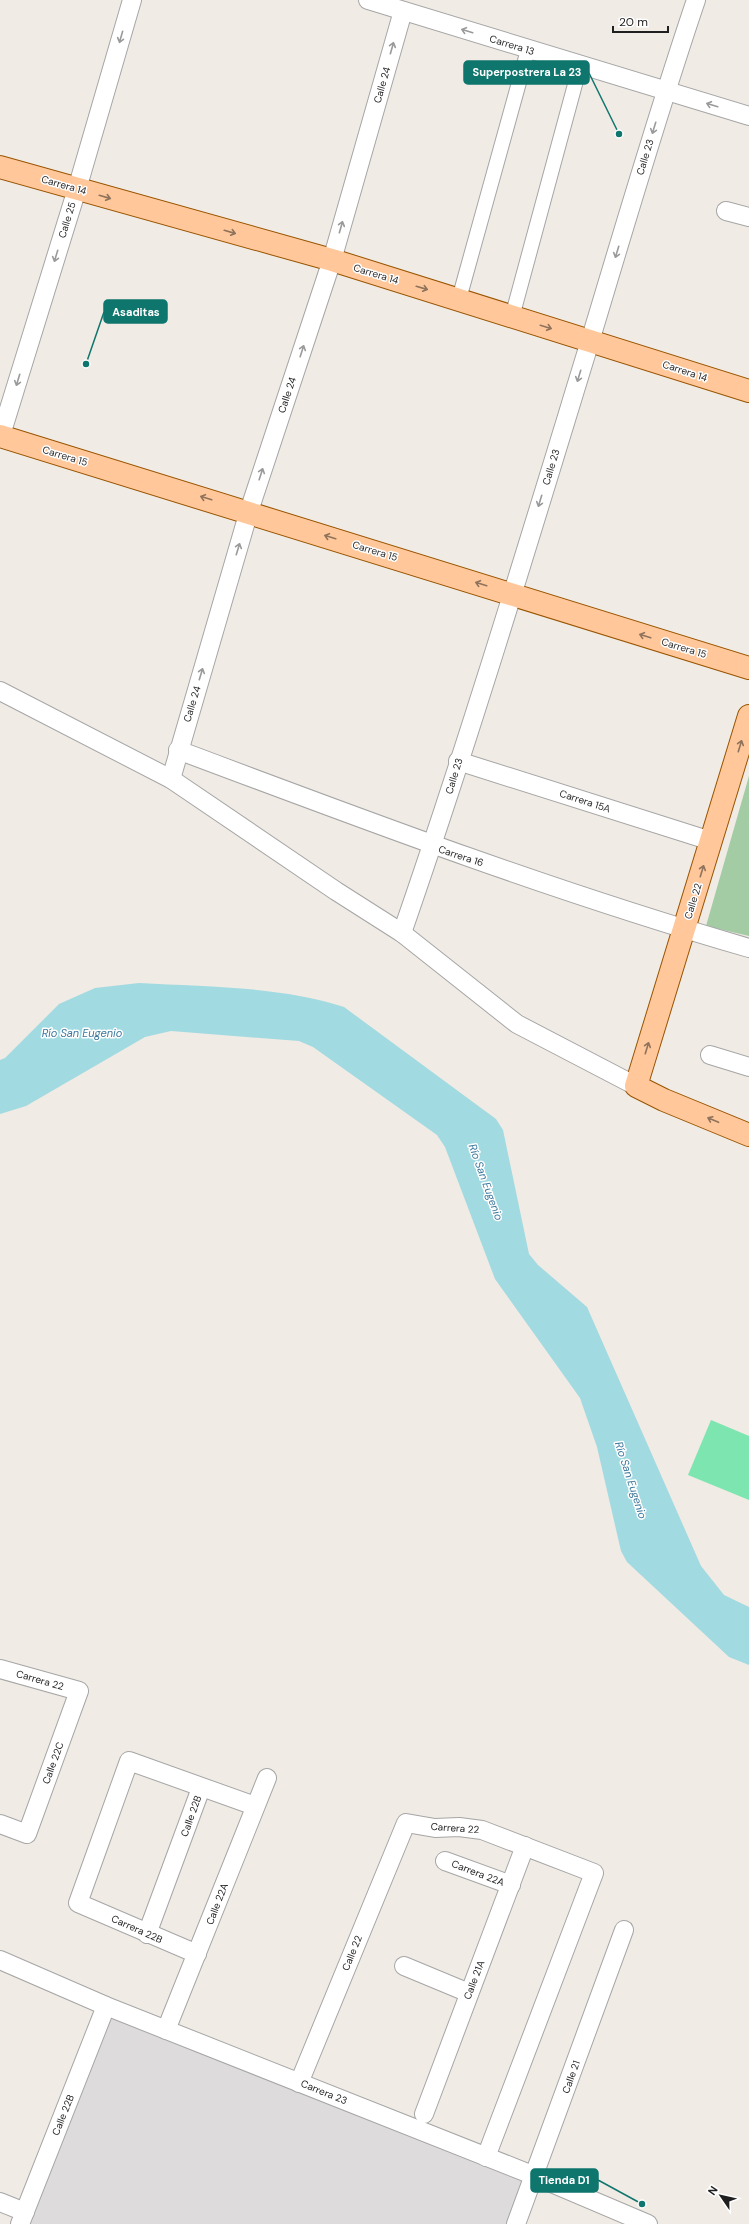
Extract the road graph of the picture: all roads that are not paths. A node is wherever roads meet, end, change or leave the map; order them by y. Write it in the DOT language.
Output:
graph roads {
  1 [pos="132,0"];
  2 [pos="368,0"];
  3 [pos="696,0"];
  4 [pos="403,11"];
  5 [pos="528,50"];
  6 [pos="580,66"];
  7 [pos="666,90"];
  8 [pos="749,116"];
  9 [pos="0,166"];
  10 [pos="77,189"];
  11 [pos="726,211"];
  12 [pos="749,217"];
  13 [pos="332,260"];
  14 [pos="459,299"];
  15 [pos="512,317"];
  16 [pos="590,340"];
  17 [pos="749,391"];
  18 [pos="0,437"];
  19 [pos="249,512"];
  20 [pos="511,594"];
  21 [pos="749,668"];
  22 [pos="0,690"];
  23 [pos="749,716"];
  24 [pos="178,750"];
  25 [pos="458,761"];
  26 [pos="171,779"];
  27 [pos="711,842"];
  28 [pos="432,846"];
  29 [pos="684,929"];
  30 [pos="402,933"];
  31 [pos="749,948"];
  32 [pos="710,1055"];
  33 [pos="749,1067"];
  34 [pos="636,1086"];
  35 [pos="749,1135"];
  36 [pos="0,1669"];
  37 [pos="79,1691"];
  38 [pos="267,1778"];
  39 [pos="202,1788"];
  40 [pos="255,1806"];
  41 [pos="406,1823"];
  42 [pos="0,1824"];
  43 [pos="525,1846"];
  44 [pos="446,1861"];
  45 [pos="511,1885"];
  46 [pos="624,1930"];
  47 [pos="147,1934"];
  48 [pos="197,1954"];
  49 [pos="0,1960"];
  50 [pos="404,1966"];
  51 [pos="469,1993"];
  52 [pos="106,2006"];
  53 [pos="166,2030"];
  54 [pos="299,2083"];
  55 [pos="424,2114"];
  56 [pos="486,2157"];
  57 [pos="535,2176"];
  58 [pos="0,2202"];
  59 [pos="22,2218"];
  60 [pos="516,2224"];
  61 [pos="648,2224"];
  1 -- 10 [label="street, Calle 25, one-way"];
  2 -- 4 [label="street, Carrera 13"];
  3 -- 7 [label="street, Calle 23"];
  5 -- 4 [label="street, Carrera 13, one-way"];
  13 -- 4 [label="street, Calle 24, one-way"];
  5 -- 6 [label="street, Carrera 13"];
  5 -- 14 [label="street"];
  6 -- 7 [label="street, Carrera 13"];
  6 -- 15 [label="street"];
  8 -- 7 [label="street, Carrera 13, one-way"];
  7 -- 16 [label="street, Calle 23, one-way"];
  9 -- 10 [label="main road, Carrera 14"];
  10 -- 13 [label="main road, Carrera 14, one-way"];
  10 -- 18 [label="street, Calle 25, one-way"];
  11 -- 12 [label="street"];
  13 -- 14 [label="main road, Carrera 14, one-way"];
  19 -- 13 [label="street, Calle 24, one-way"];
  14 -- 15 [label="main road, Carrera 14"];
  15 -- 16 [label="main road, Carrera 14, one-way"];
  16 -- 17 [label="main road, Carrera 14"];
  16 -- 20 [label="street, Calle 23, one-way"];
  19 -- 18 [label="main road, Carrera 15, one-way"];
  20 -- 19 [label="main road, Carrera 15, one-way"];
  24 -- 19 [label="street, Calle 24, one-way"];
  21 -- 20 [label="main road, Carrera 15, one-way"];
  20 -- 25 [label="street, Calle 23"];
  22 -- 26 [label="street"];
  27 -- 23 [label="main road, Calle 22, one-way"];
  24 -- 26 [label="street, Calle 24"];
  24 -- 28 [label="street, Carrera 16"];
  25 -- 27 [label="street, Carrera 15A"];
  25 -- 28 [label="street, Calle 23"];
  26 -- 30 [label="street"];
  29 -- 27 [label="main road, Calle 22, one-way"];
  28 -- 29 [label="street, Carrera 16"];
  28 -- 30 [label="street, Calle 23"];
  29 -- 31 [label="street, Carrera 16"];
  34 -- 29 [label="main road, Calle 22, one-way"];
  30 -- 34 [label="street"];
  32 -- 33 [label="street"];
  35 -- 34 [label="main road, one-way"];
  36 -- 37 [label="street, Carrera 22"];
  37 -- 42 [label="street, Calle 22C"];
  38 -- 40 [label="street, Calle 22A"];
  39 -- 40 [label="street"];
  39 -- 47 [label="street, Calle 22B"];
  39 -- 47 [label="street, Carrera 22B"];
  40 -- 48 [label="street, Calle 22A"];
  41 -- 43 [label="street, Carrera 22"];
  41 -- 54 [label="street, Calle 22"];
  43 -- 45 [label="street, Calle 21A"];
  43 -- 56 [label="street, Carrera 22"];
  44 -- 45 [label="street, Carrera 22A"];
  45 -- 51 [label="street, Calle 21A"];
  46 -- 57 [label="street, Calle 21"];
  47 -- 48 [label="street, Carrera 22B"];
  48 -- 53 [label="street, Calle 22A"];
  49 -- 52 [label="street, Carrera 23"];
  50 -- 51 [label="street"];
  51 -- 55 [label="street, Calle 21A"];
  52 -- 53 [label="street, Carrera 23"];
  52 -- 59 [label="street, Calle 22B"];
  53 -- 54 [label="street, Carrera 23"];
  54 -- 56 [label="street, Carrera 23"];
  56 -- 57 [label="street, Carrera 23"];
  57 -- 60 [label="street, Calle 21"];
  57 -- 61 [label="street, Carrera 23"];
  58 -- 59 [label="street"];
}
